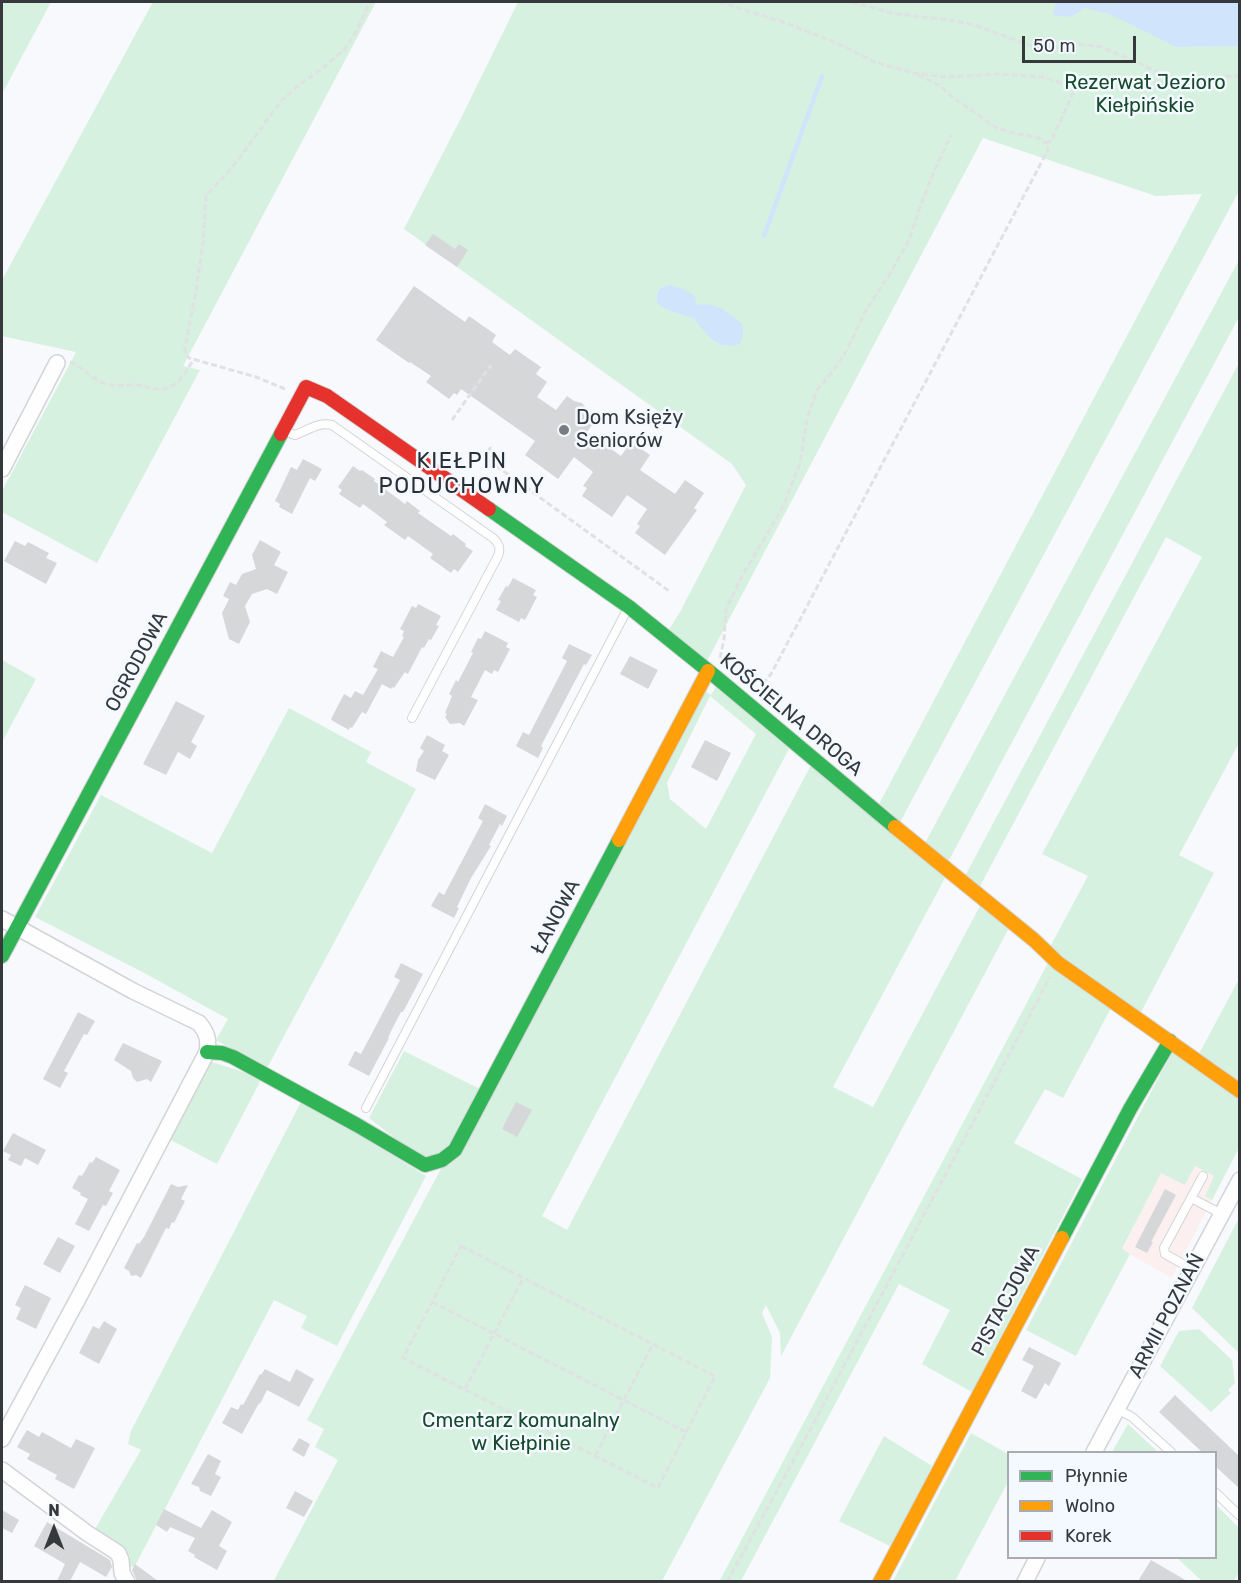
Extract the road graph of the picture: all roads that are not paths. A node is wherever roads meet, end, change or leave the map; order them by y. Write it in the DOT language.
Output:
graph roads {
  1 [pos="57,363"];
  2 [pos="303,392"];
  3 [pos="283,431"];
  4 [pos="2,469"];
  5 [pos="629,607"];
  6 [pos="712,674"];
  7 [pos="412,718"];
  8 [pos="2,919"];
  9 [pos="17,927"];
  10 [pos="2,956"];
  11 [pos="1170,1041"];
  12 [pos="207,1052"];
  13 [pos="1239,1091"];
  14 [pos="366,1107"];
  15 [pos="1203,1176"];
  16 [pos="1239,1180"];
  17 [pos="1191,1198"];
  18 [pos="1222,1214"];
  19 [pos="1192,1269"];
  20 [pos="1117,1409"];
  21 [pos="2,1439"];
  22 [pos="1095,1451"];
  23 [pos="1170,1451"];
  24 [pos="2,1470"];
  25 [pos="1217,1496"];
  26 [pos="1239,1515"];
  27 [pos="1036,1559"];
  28 [pos="127,1581"];
  29 [pos="880,1581"];
  30 [pos="1025,1581"];
  1 -- 4 [label="street"];
  2 -- 3 [label="street, OGRODOWA"];
  2 -- 5 [label="street, KOŚCIELNA DROGA"];
  3 -- 7 [label="lane"];
  3 -- 9 [label="street, OGRODOWA"];
  5 -- 6 [label="street, KOŚCIELNA DROGA"];
  5 -- 14 [label="lane"];
  6 -- 11 [label="street, KOŚCIELNA DROGA"];
  6 -- 12 [label="street, ŁANOWA"];
  8 -- 9 [label="street"];
  9 -- 10 [label="street, OGRODOWA"];
  9 -- 12 [label="street"];
  11 -- 13 [label="street, KOŚCIELNA DROGA"];
  11 -- 29 [label="street, PISTACJOWA"];
  12 -- 21 [label="street"];
  15 -- 17 [label="lane"];
  16 -- 18 [label="street, ARMII POZNAŃ"];
  17 -- 18 [label="lane"];
  17 -- 19 [label="lane"];
  18 -- 19 [label="street, ARMII POZNAŃ"];
  19 -- 20 [label="street, ARMII POZNAŃ"];
  20 -- 22 [label="street, ARMII POZNAŃ"];
  20 -- 23 [label="lane"];
  24 -- 28 [label="street"];
  25 -- 26 [label="lane"];
  27 -- 30 [label="street"];
}
